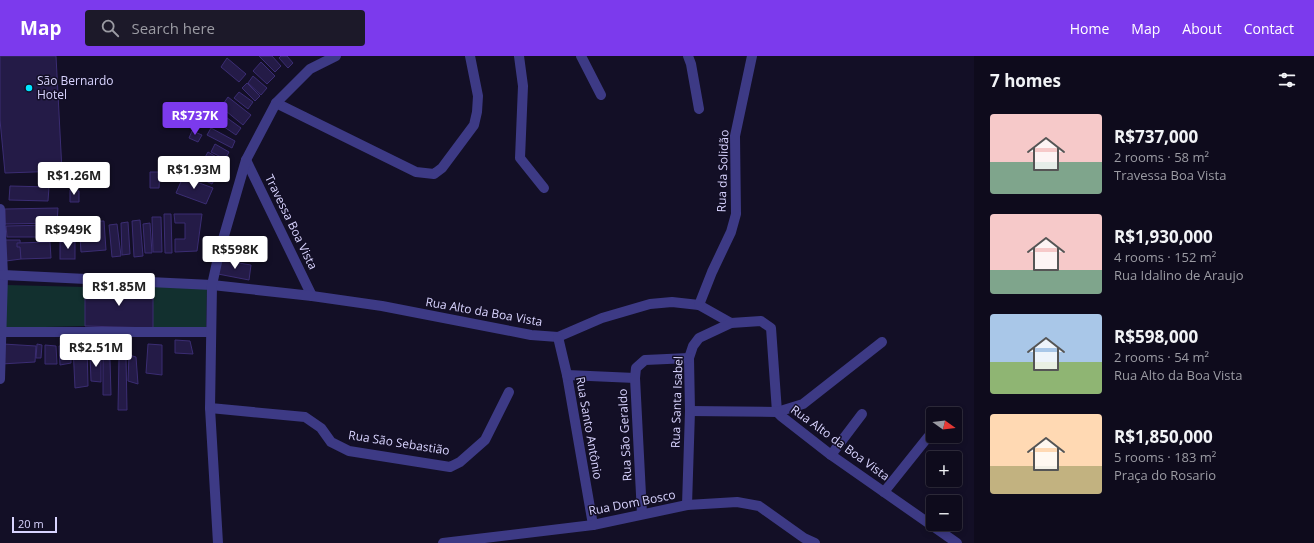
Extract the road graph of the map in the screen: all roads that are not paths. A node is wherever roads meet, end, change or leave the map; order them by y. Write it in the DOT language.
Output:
graph roads {
  1 [pos="336,56"];
  2 [pos="470,56"];
  3 [pos="519,56"];
  4 [pos="581,56"];
  5 [pos="688,56"];
  6 [pos="752,56"];
  7 [pos="601,95"];
  8 [pos="276,103"];
  9 [pos="699,109"];
  10 [pos="246,160"];
  11 [pos="544,188"];
  12 [pos="0,209"];
  13 [pos="3,275"];
  14 [pos="212,285"];
  15 [pos="312,296"];
  16 [pos="699,305"];
  17 [pos="731,322"];
  18 [pos="2,332"];
  19 [pos="211,332"];
  20 [pos="558,337"];
  21 [pos="882,342"];
  22 [pos="689,358"];
  23 [pos="566,374"];
  24 [pos="635,378"];
  25 [pos="0,379"];
  26 [pos="509,392"];
  27 [pos="210,408"];
  28 [pos="690,411"];
  29 [pos="777,412"];
  30 [pos="862,414"];
  31 [pos="926,440"];
  32 [pos="831,455"];
  33 [pos="884,492"];
  34 [pos="687,505"];
  35 [pos="642,514"];
  36 [pos="593,525"];
  37 [pos="218,543"];
  38 [pos="443,543"];
  39 [pos="815,543"];
  40 [pos="957,543"];
  1 -- 8 [label="street"];
  2 -- 8 [label="street"];
  3 -- 11 [label="street"];
  4 -- 7 [label="street"];
  5 -- 9 [label="street"];
  6 -- 16 [label="street, Rua da Solidão"];
  8 -- 10 [label="street"];
  10 -- 14 [label="street"];
  10 -- 15 [label="street, Travessa Boa Vista"];
  12 -- 13 [label="street"];
  13 -- 14 [label="street, Rua Alto da Boa Vista"];
  13 -- 18 [label="street"];
  14 -- 15 [label="street, Rua Alto da Boa Vista"];
  14 -- 19 [label="street"];
  15 -- 20 [label="street, Rua Alto da Boa Vista"];
  16 -- 17 [label="street, Rua Alto da Boa Vista"];
  16 -- 20 [label="street, Rua Alto da Boa Vista"];
  17 -- 22 [label="street, Rua Santa Isabel"];
  17 -- 29 [label="street, Rua Alto da Boa Vista"];
  18 -- 19 [label="street"];
  18 -- 25 [label="street"];
  19 -- 27 [label="street"];
  20 -- 23 [label="street, Rua Santo Antônio"];
  21 -- 29 [label="street"];
  22 -- 24 [label="street, Rua São Geraldo"];
  22 -- 28 [label="street, Rua Santa Isabel"];
  23 -- 24 [label="street, Rua São Geraldo"];
  23 -- 36 [label="street, Rua Santo Antônio"];
  24 -- 35 [label="street, Rua São Geraldo"];
  26 -- 27 [label="street, Rua São Sebastião"];
  27 -- 37 [label="street"];
  28 -- 29 [label="street"];
  28 -- 34 [label="street, Rua Santa Isabel"];
  29 -- 32 [label="street, Rua Alto da Boa Vista"];
  30 -- 32 [label="street"];
  31 -- 33 [label="street"];
  32 -- 33 [label="street, Rua Alto da Boa Vista"];
  33 -- 40 [label="street, Rua Alto da Boa Vista"];
  34 -- 35 [label="street, Rua Dom Bosco"];
  34 -- 39 [label="street, Rua Dom Bosco"];
  35 -- 36 [label="street, Rua Dom Bosco"];
  36 -- 38 [label="street, Rua Dom Bosco"];
}
